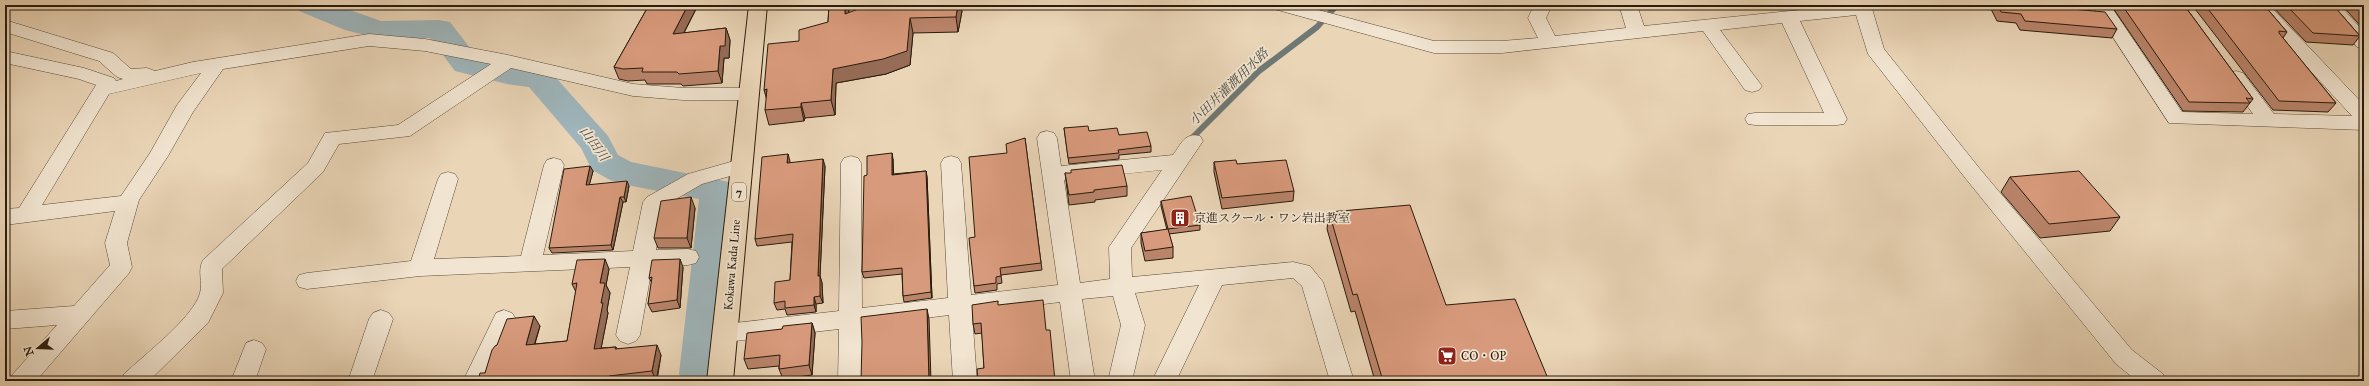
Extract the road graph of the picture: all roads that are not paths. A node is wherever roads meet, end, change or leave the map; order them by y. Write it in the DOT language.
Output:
graph roads {
  1 [pos="758,5"];
  2 [pos="1280,5"];
  3 [pos="1543,5"];
  4 [pos="1628,5"];
  5 [pos="2259,5"];
  6 [pos="2330,5"];
  7 [pos="1862,7"];
  8 [pos="2098,11"];
  9 [pos="1789,18"];
  10 [pos="5,26"];
  11 [pos="1708,26"];
  12 [pos="1637,34"];
  13 [pos="1550,42"];
  14 [pos="2364,43"];
  15 [pos="508,61"];
  16 [pos="9,63"];
  17 [pos="2225,63"];
  18 [pos="217,64"];
  19 [pos="193,68"];
  20 [pos="1752,86"];
  21 [pos="102,90"];
  22 [pos="748,94"];
  23 [pos="2364,117"];
  24 [pos="1755,119"];
  25 [pos="2268,120"];
  26 [pos="2364,123"];
  27 [pos="1047,138"];
  28 [pos="1193,141"];
  29 [pos="1180,161"];
  30 [pos="851,163"];
  31 [pos="951,163"];
  32 [pos="554,166"];
  33 [pos="741,166"];
  34 [pos="1053,174"];
  35 [pos="448,179"];
  36 [pos="128,202"];
  37 [pos="15,216"];
  38 [pos="688,257"];
  39 [pos="644,260"];
  40 [pos="530,263"];
  41 [pos="420,268"];
  42 [pos="1214,277"];
  43 [pos="307,281"];
  44 [pos="1121,286"];
  45 [pos="1071,292"];
  46 [pos="960,305"];
  47 [pos="79,314"];
  48 [pos="850,318"];
  49 [pos="381,319"];
  50 [pos="504,319"];
  51 [pos="5,320"];
  52 [pos="726,333"];
  53 [pos="628,336"];
  54 [pos="254,349"];
  55 [pos="17,379"];
  56 [pos="720,380"];
  57 [pos="133,381"];
  58 [pos="243,381"];
  59 [pos="360,381"];
  60 [pos="475,381"];
  61 [pos="850,381"];
  62 [pos="965,381"];
  63 [pos="1083,381"];
  64 [pos="1120,381"];
  65 [pos="1164,381"];
  66 [pos="1342,381"];
  67 [pos="2154,381"];
  1 -- 22 [label="main road, Kokawa Kada Line / 7"];
  2 -- 13 [label="street"];
  3 -- 13 [label="street"];
  4 -- 12 [label="street"];
  5 -- 23 [label="street"];
  6 -- 14 [label="street"];
  7 -- 9 [label="street"];
  7 -- 67 [label="street"];
  8 -- 25 [label="street"];
  9 -- 11 [label="street"];
  9 -- 24 [label="street"];
  10 -- 19 [label="street"];
  11 -- 12 [label="street"];
  11 -- 20 [label="street"];
  12 -- 13 [label="street"];
  15 -- 18 [label="street"];
  15 -- 22 [label="street"];
  15 -- 57 [label="street"];
  16 -- 21 [label="street"];
  17 -- 25 [label="street"];
  18 -- 19 [label="street"];
  18 -- 36 [label="street"];
  19 -- 21 [label="street"];
  21 -- 37 [label="street"];
  22 -- 33 [label="main road, Kokawa Kada Line / 7"];
  25 -- 26 [label="street"];
  27 -- 34 [label="street"];
  28 -- 29 [label="street"];
  29 -- 34 [label="street"];
  29 -- 44 [label="street"];
  30 -- 48 [label="street"];
  31 -- 46 [label="street"];
  32 -- 40 [label="street"];
  33 -- 39 [label="street"];
  33 -- 52 [label="main road, Kokawa Kada Line / 7"];
  34 -- 45 [label="street"];
  35 -- 41 [label="street"];
  36 -- 37 [label="street"];
  36 -- 47 [label="street"];
  38 -- 39 [label="street"];
  39 -- 40 [label="street"];
  39 -- 53 [label="street"];
  40 -- 41 [label="street"];
  41 -- 43 [label="street"];
  42 -- 44 [label="street"];
  42 -- 65 [label="street"];
  42 -- 66 [label="street"];
  44 -- 45 [label="street"];
  44 -- 64 [label="street"];
  45 -- 46 [label="street"];
  45 -- 63 [label="street"];
  46 -- 48 [label="street"];
  46 -- 62 [label="street"];
  47 -- 51 [label="street"];
  47 -- 55 [label="street"];
  48 -- 52 [label="street"];
  48 -- 61 [label="street"];
  49 -- 59 [label="street"];
  50 -- 60 [label="street"];
  52 -- 56 [label="main road, Kokawa Kada Line / 7"];
  54 -- 58 [label="street"];
}
